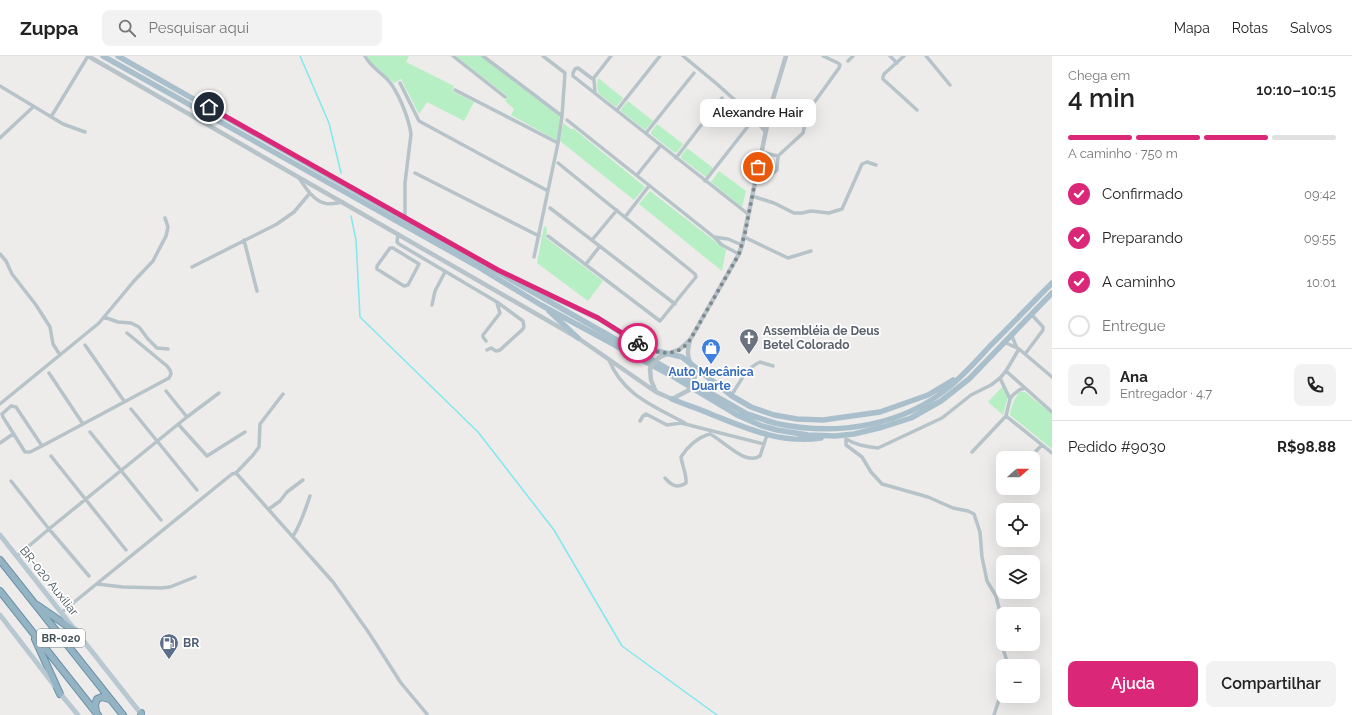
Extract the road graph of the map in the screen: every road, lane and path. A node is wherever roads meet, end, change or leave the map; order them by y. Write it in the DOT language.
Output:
graph roads {
  1 [pos="88,56"];
  2 [pos="103,56"];
  3 [pos="118,56"];
  4 [pos="365,56"];
  5 [pos="453,56"];
  6 [pos="483,56"];
  7 [pos="611,56"];
  8 [pos="660,56"];
  9 [pos="684,56"];
  10 [pos="786,56"];
  11 [pos="823,56"];
  12 [pos="853,56"];
  13 [pos="890,56"];
  14 [pos="904,56"];
  15 [pos="926,56"];
  16 [pos="545,57"];
  17 [pos="848,61"];
  18 [pos="897,63"];
  19 [pos="694,73"];
  20 [pos="593,79"];
  21 [pos="400,84"];
  22 [pos="950,85"];
  23 [pos="0,86"];
  24 [pos="455,90"];
  25 [pos="594,92"];
  26 [pos="505,97"];
  27 [pos="722,98"];
  28 [pos="33,107"];
  29 [pos="617,110"];
  30 [pos="746,110"];
  31 [pos="917,110"];
  32 [pos="562,116"];
  33 [pos="51,117"];
  34 [pos="567,120"];
  35 [pos="767,122"];
  36 [pos="749,125"];
  37 [pos="765,131"];
  38 [pos="85,132"];
  39 [pos="646,133"];
  40 [pos="0,138"];
  41 [pos="558,143"];
  42 [pos="661,145"];
  43 [pos="761,152"];
  44 [pos="778,156"];
  45 [pos="676,158"];
  46 [pos="558,163"];
  47 [pos="876,165"];
  48 [pos="415,173"];
  49 [pos="636,175"];
  50 [pos="299,178"];
  51 [pos="705,181"];
  52 [pos="756,181"];
  53 [pos="650,186"];
  54 [pos="548,191"];
  55 [pos="310,193"];
  56 [pos="752,196"];
  57 [pos="343,202"];
  58 [pos="550,208"];
  59 [pos="617,210"];
  60 [pos="748,214"];
  61 [pos="625,217"];
  62 [pos="165,218"];
  63 [pos="405,218"];
  64 [pos="398,234"];
  65 [pos="539,236"];
  66 [pos="548,236"];
  67 [pos="714,237"];
  68 [pos="744,237"];
  69 [pos="244,240"];
  70 [pos="592,240"];
  71 [pos="600,246"];
  72 [pos="742,246"];
  73 [pos="408,250"];
  74 [pos="811,251"];
  75 [pos="0,254"];
  76 [pos="405,254"];
  77 [pos="739,254"];
  78 [pos="534,257"];
  79 [pos="586,264"];
  80 [pos="192,267"];
  81 [pos="498,270"];
  82 [pos="445,272"];
  83 [pos="1052,283"];
  84 [pos="257,291"];
  85 [pos="1052,293"];
  86 [pos="496,302"];
  87 [pos="541,304"];
  88 [pos="675,304"];
  89 [pos="432,305"];
  90 [pos="1032,314"];
  91 [pos="104,317"];
  92 [pos="127,333"];
  93 [pos="1011,334"];
  94 [pos="578,338"];
  95 [pos="690,340"];
  96 [pos="486,341"];
  97 [pos="1004,342"];
  98 [pos="85,345"];
  99 [pos="168,349"];
  100 [pos="1018,349"];
  101 [pos="487,350"];
  102 [pos="669,353"];
  103 [pos="1025,354"];
  104 [pos="60,355"];
  105 [pos="609,359"];
  106 [pos="690,363"];
  107 [pos="773,366"];
  108 [pos="967,371"];
  109 [pos="1006,371"];
  110 [pos="49,373"];
  111 [pos="1052,377"];
  112 [pos="1000,378"];
  113 [pos="1015,380"];
  114 [pos="1024,388"];
  115 [pos="166,391"];
  116 [pos="656,392"];
  117 [pos="1016,392"];
  118 [pos="219,393"];
  119 [pos="283,394"];
  120 [pos="731,396"];
  121 [pos="672,399"];
  122 [pos="1010,399"];
  123 [pos="124,401"];
  124 [pos="0,404"];
  125 [pos="131,409"];
  126 [pos="1052,412"];
  127 [pos="1006,416"];
  128 [pos="187,417"];
  129 [pos="640,421"];
  130 [pos="83,424"];
  131 [pos="178,424"];
  132 [pos="688,425"];
  133 [pos="90,432"];
  134 [pos="245,432"];
  135 [pos="13,434"];
  136 [pos="767,434"];
  137 [pos="837,435"];
  138 [pos="846,439"];
  139 [pos="158,441"];
  140 [pos="0,443"];
  141 [pos="764,444"];
  142 [pos="1042,445"];
  143 [pos="42,446"];
  144 [pos="1036,451"];
  145 [pos="972,452"];
  146 [pos="1052,453"];
  147 [pos="51,456"];
  148 [pos="121,471"];
  149 [pos="236,473"];
  150 [pos="665,478"];
  151 [pos="303,480"];
  152 [pos="11,481"];
  153 [pos="197,490"];
  154 [pos="310,496"];
  155 [pos="86,499"];
  156 [pos="269,509"];
  157 [pos="161,520"];
  158 [pos="49,529"];
  159 [pos="0,535"];
  160 [pos="293,536"];
  161 [pos="126,550"];
  162 [pos="17,556"];
  163 [pos="0,560"];
  164 [pos="89,576"];
  165 [pos="195,577"];
  166 [pos="97,584"];
  167 [pos="0,591"];
  168 [pos="32,602"];
  169 [pos="62,612"];
  170 [pos="0,615"];
  171 [pos="30,628"];
  172 [pos="79,634"];
  173 [pos="1006,659"];
  174 [pos="60,694"];
  175 [pos="109,699"];
  176 [pos="998,703"];
  177 [pos="97,714"];
  178 [pos="141,714"];
  179 [pos="427,714"];
  180 [pos="78,715"];
  181 [pos="122,715"];
  182 [pos="994,715"];
  1 -- 33 [label="street"];
  1 -- 50 [label="street"];
  2 -- 87 [label="main road"];
  3 -- 63 [label="main road"];
  4 -- 63 [label="street"];
  5 -- 26 [label="street"];
  6 -- 32 [label="street"];
  7 -- 20 [label="street"];
  8 -- 29 [label="street"];
  9 -- 30 [label="street"];
  10 -- 35 [label="street"];
  11 -- 44 [label="street"];
  12 -- 17 [label="street"];
  13 -- 18 [label="street"];
  14 -- 18 [label="street"];
  15 -- 22 [label="street"];
  16 -- 32 [label="street"];
  18 -- 31 [label="street"];
  19 -- 39 [label="street"];
  20 -- 25 [label="street"];
  20 -- 25 [label="street"];
  21 -- 54 [label="street"];
  23 -- 28 [label="street"];
  24 -- 41 [label="street"];
  25 -- 29 [label="street"];
  27 -- 45 [label="street"];
  28 -- 33 [label="street"];
  28 -- 40 [label="street"];
  29 -- 39 [label="street"];
  30 -- 35 [label="street"];
  30 -- 37 [label="street"];
  32 -- 41 [label="street"];
  33 -- 38 [label="street"];
  34 -- 49 [label="street"];
  35 -- 37 [label="street"];
  36 -- 51 [label="street"];
  37 -- 43 [label="street"];
  39 -- 42 [label="street"];
  41 -- 54 [label="street"];
  42 -- 45 [label="street"];
  42 -- 49 [label="street"];
  43 -- 44 [label="street"];
  43 -- 52 [label="street"];
  44 -- 52 [label="street"];
  45 -- 51 [label="street"];
  46 -- 59 [label="street"];
  47 -- 56 [label="street"];
  48 -- 65 [label="street"];
  49 -- 53 [label="street"];
  50 -- 55 [label="street"];
  50 -- 57 [label="street"];
  51 -- 60 [label="street"];
  52 -- 56 [label="street"];
  53 -- 61 [label="street"];
  53 -- 67 [label="street"];
  54 -- 65 [label="street"];
  55 -- 57 [label="street"];
  55 -- 69 [label="street"];
  56 -- 60 [label="street"];
  57 -- 64 [label="street"];
  58 -- 70 [label="street"];
  59 -- 61 [label="street"];
  59 -- 70 [label="street"];
  60 -- 68 [label="street"];
  61 -- 88 [label="street"];
  62 -- 91 [label="street"];
  63 -- 81 [label="main road"];
  64 -- 73 [label="street"];
  64 -- 94 [label="street"];
  65 -- 78 [label="street"];
  66 -- 79 [label="street"];
  67 -- 72 [label="street"];
  67 -- 77 [label="street"];
  68 -- 72 [label="street"];
  68 -- 74 [label="street"];
  69 -- 80 [label="street"];
  69 -- 84 [label="street"];
  70 -- 71 [label="street"];
  71 -- 79 [label="street"];
  71 -- 88 [label="street"];
  72 -- 77 [label="street"];
  73 -- 76 [label="street"];
  73 -- 82 [label="street"];
  75 -- 104 [label="street"];
  76 -- 76 [label="street"];
  77 -- 95 [label="street"];
  79 -- 88 [label="street"];
  81 -- 102 [label="main road"];
  81 -- 108 [label="main road"];
  82 -- 86 [label="street"];
  82 -- 89 [label="street"];
  83 -- 108 [label="main road"];
  85 -- 90 [label="main road"];
  86 -- 96 [label="street"];
  86 -- 101 [label="street"];
  87 -- 94 [label="main road"];
  87 -- 137 [label="main road"];
  90 -- 93 [label="main road"];
  90 -- 103 [label="street"];
  91 -- 99 [label="street"];
  91 -- 104 [label="street"];
  92 -- 123 [label="street"];
  93 -- 97 [label="main road"];
  93 -- 100 [label="street"];
  94 -- 105 [label="street"];
  95 -- 102 [label="street"];
  95 -- 106 [label="street"];
  97 -- 100 [label="street"];
  97 -- 137 [label="main road"];
  98 -- 123 [label="street"];
  100 -- 103 [label="street"];
  100 -- 109 [label="street"];
  102 -- 106 [label="main road"];
  102 -- 116 [label="street, bridge"];
  103 -- 111 [label="street"];
  104 -- 124 [label="street"];
  105 -- 116 [label="street"];
  105 -- 132 [label="street"];
  106 -- 120 [label="main road"];
  106 -- 121 [label="street, bridge"];
  107 -- 120 [label="street"];
  108 -- 120 [label="main road"];
  109 -- 112 [label="street"];
  109 -- 113 [label="street"];
  110 -- 130 [label="street"];
  112 -- 122 [label="street"];
  112 -- 138 [label="street"];
  113 -- 114 [label="street"];
  113 -- 117 [label="street"];
  114 -- 117 [label="street"];
  114 -- 126 [label="street"];
  115 -- 128 [label="street"];
  116 -- 121 [label="street"];
  117 -- 122 [label="street"];
  118 -- 128 [label="street"];
  119 -- 149 [label="street"];
  121 -- 136 [label="main road"];
  122 -- 127 [label="street"];
  123 -- 130 [label="street"];
  125 -- 139 [label="street"];
  127 -- 142 [label="street"];
  127 -- 145 [label="street"];
  128 -- 131 [label="street"];
  129 -- 132 [label="street"];
  130 -- 143 [label="street"];
  131 -- 134 [label="street"];
  131 -- 139 [label="street"];
  132 -- 141 [label="street"];
  133 -- 148 [label="street"];
  135 -- 140 [label="street"];
  135 -- 143 [label="street"];
  135 -- 143 [label="street"];
  136 -- 137 [label="main road"];
  136 -- 141 [label="street"];
  137 -- 138 [label="street"];
  138 -- 173 [label="street"];
  139 -- 148 [label="street"];
  139 -- 153 [label="street"];
  141 -- 150 [label="street"];
  142 -- 144 [label="street"];
  142 -- 146 [label="street"];
  147 -- 155 [label="street"];
  148 -- 155 [label="street"];
  148 -- 157 [label="street"];
  149 -- 156 [label="street"];
  149 -- 166 [label="street"];
  151 -- 156 [label="street"];
  152 -- 158 [label="street"];
  154 -- 160 [label="street"];
  155 -- 158 [label="street"];
  155 -- 161 [label="street"];
  156 -- 160 [label="street"];
  158 -- 162 [label="street"];
  158 -- 164 [label="street"];
  159 -- 162 [label="main road, BR-020 Auxiliar"];
  160 -- 179 [label="street"];
  162 -- 169 [label="main road, BR-020 Auxiliar"];
  163 -- 168 [label="highway, BR-020"];
  165 -- 166 [label="street"];
  166 -- 169 [label="street"];
  167 -- 171 [label="highway, BR-020"];
  168 -- 172 [label="highway"];
  168 -- 175 [label="highway, BR-020"];
  169 -- 172 [label="main road, BR-020 Auxiliar"];
  170 -- 174 [label="main road"];
  171 -- 174 [label="highway"];
  171 -- 177 [label="highway, BR-020"];
  172 -- 178 [label="main road, BR-020 Auxiliar"];
  174 -- 180 [label="main road"];
  175 -- 177 [label="highway"];
  175 -- 181 [label="highway, BR-020"];
  176 -- 182 [label="street"];
}
